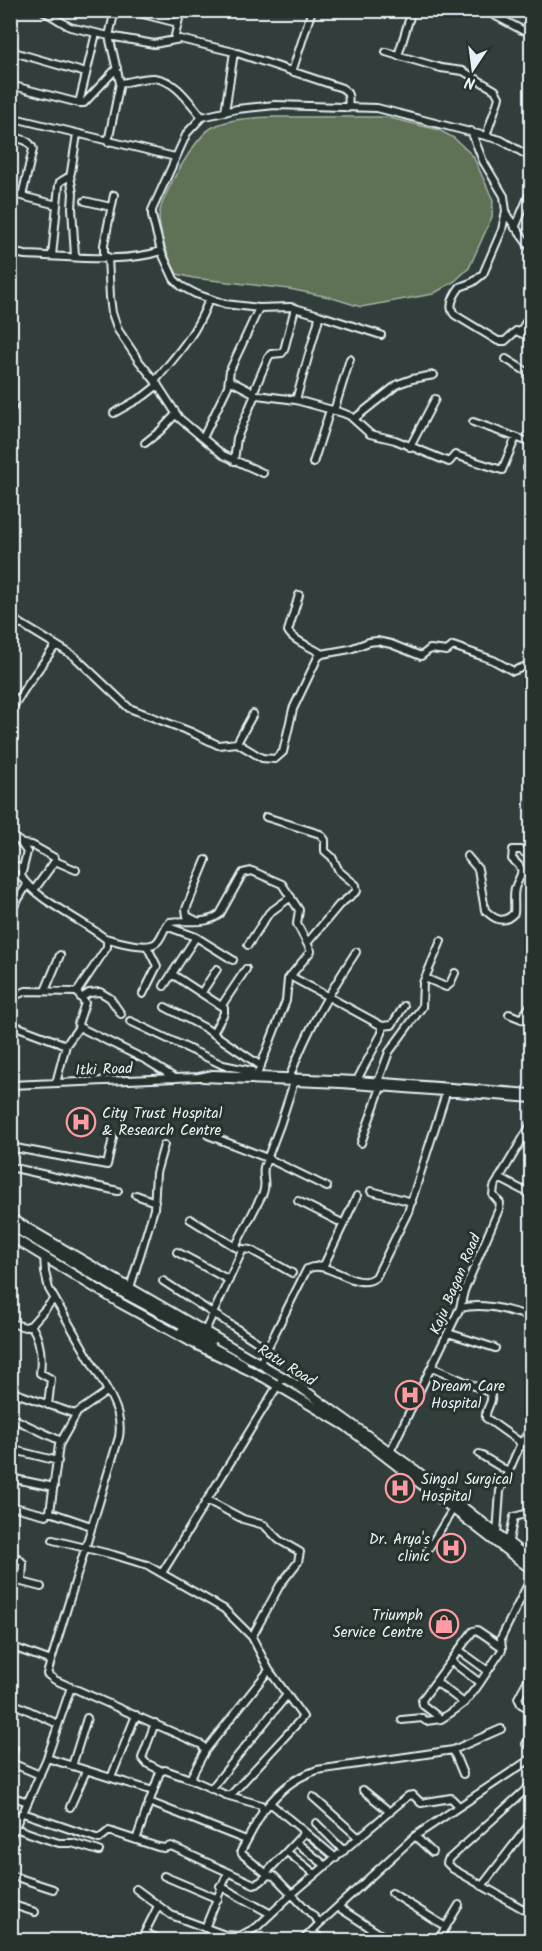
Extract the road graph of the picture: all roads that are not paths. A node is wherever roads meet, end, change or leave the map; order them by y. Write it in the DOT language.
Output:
graph roads {
  1 [pos="42,10"];
  2 [pos="60,10"];
  3 [pos="115,10"];
  4 [pos="126,10"];
  5 [pos="181,10"];
  6 [pos="312,10"];
  7 [pos="412,10"];
  8 [pos="492,14"];
  9 [pos="57,19"];
  10 [pos="178,23"];
  11 [pos="530,32"];
  12 [pos="96,33"];
  13 [pos="109,36"];
  14 [pos="174,40"];
  15 [pos="10,51"];
  16 [pos="234,52"];
  17 [pos="386,52"];
  18 [pos="398,56"];
  19 [pos="117,68"];
  20 [pos="292,72"];
  21 [pos="86,74"];
  22 [pos="120,83"];
  23 [pos="10,85"];
  24 [pos="79,103"];
  25 [pos="348,108"];
  26 [pos="225,112"];
  27 [pos="10,117"];
  28 [pos="202,117"];
  29 [pos="471,131"];
  30 [pos="77,134"];
  31 [pos="10,136"];
  32 [pos="486,136"];
  33 [pos="108,142"];
  34 [pos="175,157"];
  35 [pos="531,158"];
  36 [pos="70,176"];
  37 [pos="531,188"];
  38 [pos="10,193"];
  39 [pos="114,195"];
  40 [pos="22,196"];
  41 [pos="85,201"];
  42 [pos="57,205"];
  43 [pos="111,207"];
  44 [pos="506,214"];
  45 [pos="515,228"];
  46 [pos="531,250"];
  47 [pos="161,251"];
  48 [pos="10,252"];
  49 [pos="52,256"];
  50 [pos="75,256"];
  51 [pos="106,257"];
  52 [pos="209,298"];
  53 [pos="259,308"];
  54 [pos="295,308"];
  55 [pos="531,312"];
  56 [pos="318,315"];
  57 [pos="520,332"];
  58 [pos="381,335"];
  59 [pos="531,338"];
  60 [pos="350,359"];
  61 [pos="506,359"];
  62 [pos="434,375"];
  63 [pos="531,375"];
  64 [pos="229,380"];
  65 [pos="157,383"];
  66 [pos="255,394"];
  67 [pos="435,399"];
  68 [pos="296,400"];
  69 [pos="332,410"];
  70 [pos="114,413"];
  71 [pos="176,414"];
  72 [pos="354,419"];
  73 [pos="472,422"];
  74 [pos="516,437"];
  75 [pos="203,438"];
  76 [pos="145,443"];
  77 [pos="531,443"];
  78 [pos="410,447"];
  79 [pos="234,460"];
  80 [pos="531,461"];
  81 [pos="313,464"];
  82 [pos="527,468"];
  83 [pos="263,473"];
  84 [pos="299,595"];
  85 [pos="13,619"];
  86 [pos="56,645"];
  87 [pos="322,654"];
  88 [pos="531,664"];
  89 [pos="10,712"];
  90 [pos="253,714"];
  91 [pos="237,743"];
  92 [pos="266,817"];
  93 [pos="10,835"];
  94 [pos="22,844"];
  95 [pos="466,856"];
  96 [pos="55,858"];
  97 [pos="531,858"];
  98 [pos="206,860"];
  99 [pos="10,864"];
  100 [pos="22,869"];
  101 [pos="76,870"];
  102 [pos="27,885"];
  103 [pos="34,890"];
  104 [pos="291,897"];
  105 [pos="10,922"];
  106 [pos="200,922"];
  107 [pos="166,926"];
  108 [pos="196,937"];
  109 [pos="105,938"];
  110 [pos="441,941"];
  111 [pos="308,942"];
  112 [pos="248,945"];
  113 [pos="147,946"];
  114 [pos="356,952"];
  115 [pos="60,955"];
  116 [pos="233,960"];
  117 [pos="217,969"];
  118 [pos="246,969"];
  119 [pos="455,973"];
  120 [pos="172,974"];
  121 [pos="291,976"];
  122 [pos="424,978"];
  123 [pos="164,986"];
  124 [pos="45,991"];
  125 [pos="202,992"];
  126 [pos="143,993"];
  127 [pos="79,995"];
  128 [pos="327,996"];
  129 [pos="10,998"];
  130 [pos="531,1003"];
  131 [pos="222,1005"];
  132 [pos="404,1006"];
  133 [pos="165,1007"];
  134 [pos="121,1014"];
  135 [pos="509,1014"];
  136 [pos="521,1019"];
  137 [pos="130,1021"];
  138 [pos="531,1023"];
  139 [pos="14,1025"];
  140 [pos="382,1026"];
  141 [pos="79,1027"];
  142 [pos="213,1033"];
  143 [pos="66,1045"];
  144 [pos="259,1071"];
  145 [pos="199,1077"];
  146 [pos="176,1078"];
  147 [pos="292,1079"];
  148 [pos="357,1080"];
  149 [pos="56,1083"];
  150 [pos="380,1085"];
  151 [pos="11,1086"];
  152 [pos="447,1093"];
  153 [pos="531,1093"];
  154 [pos="531,1099"];
  155 [pos="531,1123"];
  156 [pos="208,1135"];
  157 [pos="113,1138"];
  158 [pos="361,1143"];
  159 [pos="164,1145"];
  160 [pos="12,1148"];
  161 [pos="267,1158"];
  162 [pos="10,1160"];
  163 [pos="10,1167"];
  164 [pos="499,1178"];
  165 [pos="327,1187"];
  166 [pos="118,1191"];
  167 [pos="371,1191"];
  168 [pos="531,1195"];
  169 [pos="136,1196"];
  170 [pos="357,1196"];
  171 [pos="298,1201"];
  172 [pos="154,1202"];
  173 [pos="412,1202"];
  174 [pos="10,1218"];
  175 [pos="190,1220"];
  176 [pos="344,1224"];
  177 [pos="10,1225"];
  178 [pos="10,1231"];
  179 [pos="10,1236"];
  180 [pos="235,1247"];
  181 [pos="242,1251"];
  182 [pos="177,1252"];
  183 [pos="44,1256"];
  184 [pos="317,1267"];
  185 [pos="292,1274"];
  186 [pos="229,1280"];
  187 [pos="163,1281"];
  188 [pos="130,1288"];
  189 [pos="54,1299"];
  190 [pos="460,1308"];
  191 [pos="213,1313"];
  192 [pos="531,1317"];
  193 [pos="10,1323"];
  194 [pos="31,1325"];
  195 [pos="205,1331"];
  196 [pos="448,1333"];
  197 [pos="495,1348"];
  198 [pos="268,1349"];
  199 [pos="235,1357"];
  200 [pos="259,1363"];
  201 [pos="432,1367"];
  202 [pos="250,1372"];
  203 [pos="283,1377"];
  204 [pos="278,1385"];
  205 [pos="10,1391"];
  206 [pos="108,1391"];
  207 [pos="48,1405"];
  208 [pos="76,1413"];
  209 [pos="10,1417"];
  210 [pos="531,1429"];
  211 [pos="61,1441"];
  212 [pos="521,1443"];
  213 [pos="10,1449"];
  214 [pos="389,1454"];
  215 [pos="479,1454"];
  216 [pos="58,1461"];
  217 [pos="509,1472"];
  218 [pos="10,1478"];
  219 [pos="54,1487"];
  220 [pos="207,1500"];
  221 [pos="10,1506"];
  222 [pos="453,1509"];
  223 [pos="50,1512"];
  224 [pos="531,1512"];
  225 [pos="91,1526"];
  226 [pos="497,1534"];
  227 [pos="53,1540"];
  228 [pos="507,1546"];
  229 [pos="85,1548"];
  230 [pos="10,1555"];
  231 [pos="424,1556"];
  232 [pos="531,1561"];
  233 [pos="531,1570"];
  234 [pos="162,1573"];
  235 [pos="531,1576"];
  236 [pos="10,1579"];
  237 [pos="22,1582"];
  238 [pos="41,1587"];
  239 [pos="252,1637"];
  240 [pos="10,1646"];
  241 [pos="502,1647"];
  242 [pos="459,1650"];
  243 [pos="51,1661"];
  244 [pos="451,1661"];
  245 [pos="269,1670"];
  246 [pos="488,1671"];
  247 [pos="531,1672"];
  248 [pos="436,1682"];
  249 [pos="480,1683"];
  250 [pos="71,1687"];
  251 [pos="286,1695"];
  252 [pos="10,1702"];
  253 [pos="464,1703"];
  254 [pos="531,1710"];
  255 [pos="136,1715"];
  256 [pos="87,1718"];
  257 [pos="441,1719"];
  258 [pos="402,1720"];
  259 [pos="155,1723"];
  260 [pos="57,1724"];
  261 [pos="501,1729"];
  262 [pos="531,1737"];
  263 [pos="526,1744"];
  264 [pos="10,1746"];
  265 [pos="205,1750"];
  266 [pos="453,1750"];
  267 [pos="47,1758"];
  268 [pos="531,1758"];
  269 [pos="72,1766"];
  270 [pos="86,1770"];
  271 [pos="162,1770"];
  272 [pos="463,1774"];
  273 [pos="40,1775"];
  274 [pos="111,1778"];
  275 [pos="190,1779"];
  276 [pos="531,1784"];
  277 [pos="211,1789"];
  278 [pos="363,1790"];
  279 [pos="153,1791"];
  280 [pos="10,1796"];
  281 [pos="230,1796"];
  282 [pos="313,1797"];
  283 [pos="28,1802"];
  284 [pos="149,1802"];
  285 [pos="270,1803"];
  286 [pos="459,1806"];
  287 [pos="70,1807"];
  288 [pos="263,1810"];
  289 [pos="390,1812"];
  290 [pos="10,1815"];
  291 [pos="21,1815"];
  292 [pos="531,1821"];
  293 [pos="316,1822"];
  294 [pos="15,1828"];
  295 [pos="305,1832"];
  296 [pos="415,1836"];
  297 [pos="10,1838"];
  298 [pos="359,1838"];
  299 [pos="136,1840"];
  300 [pos="246,1840"];
  301 [pos="296,1842"];
  302 [pos="99,1851"];
  303 [pos="344,1851"];
  304 [pos="287,1852"];
  305 [pos="432,1852"];
  306 [pos="336,1858"];
  307 [pos="326,1866"];
  308 [pos="228,1872"];
  309 [pos="267,1874"];
  310 [pos="315,1874"];
  311 [pos="10,1875"];
  312 [pos="164,1876"];
  313 [pos="220,1886"];
  314 [pos="482,1886"];
  315 [pos="53,1889"];
  316 [pos="136,1889"];
  317 [pos="392,1893"];
  318 [pos="292,1894"];
  319 [pos="218,1899"];
  320 [pos="10,1904"];
  321 [pos="459,1905"];
  322 [pos="158,1906"];
  323 [pos="338,1906"];
  324 [pos="35,1912"];
  325 [pos="271,1914"];
  326 [pos="531,1914"];
  327 [pos="320,1923"];
  328 [pos="446,1927"];
  329 [pos="205,1928"];
  330 [pos="311,1932"];
  331 [pos="145,1933"];
  332 [pos="141,1941"];
  333 [pos="161,1941"];
  334 [pos="303,1941"];
  335 [pos="324,1941"];
  336 [pos="389,1941"];
  337 [pos="438,1941"];
  1 -- 9 [label="street"];
  2 -- 9 [label="street"];
  3 -- 13 [label="street"];
  4 -- 10 [label="street"];
  5 -- 10 [label="street"];
  6 -- 20 [label="street"];
  7 -- 18 [label="street"];
  8 -- 11 [label="street"];
  9 -- 12 [label="street"];
  10 -- 14 [label="street"];
  12 -- 13 [label="street"];
  12 -- 21 [label="street"];
  13 -- 14 [label="street"];
  13 -- 19 [label="street"];
  14 -- 16 [label="street"];
  15 -- 21 [label="street"];
  16 -- 20 [label="street"];
  16 -- 26 [label="street"];
  17 -- 18 [label="street"];
  18 -- 32 [label="street"];
  19 -- 22 [label="street"];
  19 -- 24 [label="street"];
  20 -- 25 [label="street"];
  21 -- 24 [label="street"];
  22 -- 28 [label="street"];
  22 -- 33 [label="street"];
  23 -- 24 [label="street"];
  25 -- 26 [label="street"];
  25 -- 29 [label="street"];
  26 -- 28 [label="street"];
  27 -- 30 [label="street"];
  28 -- 34 [label="street"];
  29 -- 32 [label="street"];
  29 -- 44 [label="street"];
  30 -- 33 [label="street"];
  30 -- 36 [label="street"];
  31 -- 40 [label="street"];
  32 -- 35 [label="street"];
  33 -- 34 [label="street"];
  34 -- 47 [label="street"];
  36 -- 42 [label="street"];
  36 -- 50 [label="street"];
  37 -- 45 [label="street"];
  38 -- 40 [label="street"];
  39 -- 43 [label="street"];
  40 -- 42 [label="street"];
  41 -- 43 [label="street"];
  42 -- 49 [label="street"];
  43 -- 51 [label="street"];
  44 -- 45 [label="street"];
  44 -- 57 [label="street"];
  45 -- 46 [label="street"];
  47 -- 51 [label="street"];
  47 -- 52 [label="street"];
  48 -- 49 [label="street"];
  49 -- 50 [label="street"];
  50 -- 51 [label="street"];
  51 -- 65 [label="street"];
  52 -- 53 [label="street"];
  52 -- 65 [label="street"];
  53 -- 54 [label="street"];
  53 -- 64 [label="street"];
  54 -- 56 [label="street"];
  54 -- 66 [label="street"];
  55 -- 57 [label="street"];
  56 -- 58 [label="street"];
  56 -- 68 [label="street"];
  57 -- 59 [label="street"];
  60 -- 69 [label="street"];
  61 -- 63 [label="street"];
  62 -- 72 [label="street"];
  64 -- 66 [label="street"];
  64 -- 75 [label="street"];
  65 -- 70 [label="street"];
  65 -- 71 [label="street"];
  66 -- 68 [label="street"];
  66 -- 79 [label="street"];
  67 -- 78 [label="street"];
  68 -- 69 [label="street"];
  69 -- 72 [label="street"];
  69 -- 81 [label="street"];
  71 -- 75 [label="street"];
  71 -- 76 [label="street"];
  72 -- 78 [label="street"];
  73 -- 74 [label="street"];
  74 -- 77 [label="street"];
  74 -- 78 [label="street"];
  75 -- 79 [label="street"];
  79 -- 83 [label="street"];
  80 -- 82 [label="street"];
  84 -- 87 [label="street"];
  85 -- 86 [label="street"];
  86 -- 89 [label="street"];
  86 -- 91 [label="street"];
  87 -- 88 [label="street"];
  87 -- 91 [label="street"];
  90 -- 91 [label="street"];
  92 -- 111 [label="street"];
  93 -- 94 [label="street"];
  94 -- 96 [label="street"];
  94 -- 100 [label="street"];
  95 -- 97 [label="street"];
  98 -- 106 [label="street"];
  99 -- 100 [label="street"];
  100 -- 102 [label="street"];
  101 -- 103 [label="street"];
  102 -- 103 [label="street"];
  102 -- 105 [label="street"];
  103 -- 109 [label="street"];
  104 -- 106 [label="street"];
  104 -- 111 [label="street"];
  104 -- 112 [label="street"];
  106 -- 107 [label="street"];
  107 -- 108 [label="street"];
  107 -- 113 [label="street"];
  108 -- 116 [label="street"];
  108 -- 120 [label="street"];
  109 -- 113 [label="street"];
  109 -- 127 [label="street"];
  110 -- 122 [label="street"];
  111 -- 121 [label="street"];
  113 -- 126 [label="street"];
  114 -- 128 [label="street"];
  115 -- 124 [label="street"];
  117 -- 125 [label="street"];
  118 -- 131 [label="street"];
  119 -- 122 [label="street"];
  120 -- 123 [label="street"];
  120 -- 125 [label="street"];
  121 -- 128 [label="street"];
  121 -- 144 [label="street"];
  122 -- 150 [label="street"];
  124 -- 127 [label="street"];
  124 -- 129 [label="street"];
  125 -- 131 [label="street"];
  127 -- 134 [label="street"];
  127 -- 141 [label="street"];
  128 -- 140 [label="street"];
  128 -- 147 [label="street"];
  130 -- 136 [label="street"];
  131 -- 142 [label="street"];
  132 -- 140 [label="street"];
  133 -- 142 [label="street"];
  135 -- 136 [label="street"];
  136 -- 138 [label="street"];
  137 -- 144 [label="street"];
  139 -- 143 [label="street"];
  140 -- 148 [label="street"];
  141 -- 143 [label="street"];
  141 -- 146 [label="street"];
  142 -- 144 [label="street"];
  143 -- 149 [label="street"];
  144 -- 145 [label="street"];
  144 -- 147 [label="street"];
  145 -- 146 [label="street, Itki Road"];
  145 -- 147 [label="street"];
  146 -- 149 [label="street, Itki Road"];
  147 -- 148 [label="street"];
  147 -- 150 [label="street"];
  147 -- 161 [label="street"];
  148 -- 150 [label="street"];
  149 -- 151 [label="street, Itki Road"];
  150 -- 152 [label="street"];
  150 -- 153 [label="street"];
  150 -- 158 [label="street"];
  152 -- 154 [label="street"];
  152 -- 173 [label="street"];
  155 -- 164 [label="street"];
  156 -- 161 [label="street"];
  157 -- 160 [label="street"];
  159 -- 172 [label="street"];
  160 -- 162 [label="street"];
  161 -- 165 [label="street"];
  161 -- 180 [label="street"];
  163 -- 166 [label="street"];
  164 -- 168 [label="street"];
  164 -- 190 [label="street, Kaju Bagan Road"];
  167 -- 173 [label="street"];
  169 -- 172 [label="street"];
  170 -- 176 [label="street"];
  171 -- 176 [label="street"];
  172 -- 188 [label="street"];
  173 -- 184 [label="street"];
  174 -- 188 [label="main road, Ratu Road"];
  175 -- 180 [label="street"];
  176 -- 184 [label="street"];
  177 -- 199 [label="main road"];
  178 -- 199 [label="main road"];
  179 -- 183 [label="main road, Ratu Road"];
  180 -- 181 [label="street"];
  181 -- 185 [label="street"];
  181 -- 186 [label="street"];
  182 -- 186 [label="street"];
  183 -- 189 [label="street"];
  183 -- 202 [label="main road, Ratu Road"];
  184 -- 198 [label="street"];
  186 -- 191 [label="street"];
  187 -- 191 [label="street"];
  188 -- 195 [label="main road, Ratu Road"];
  189 -- 194 [label="street"];
  189 -- 206 [label="street"];
  190 -- 192 [label="street"];
  190 -- 196 [label="street, Kaju Bagan Road"];
  191 -- 195 [label="street"];
  191 -- 198 [label="street"];
  193 -- 194 [label="street"];
  194 -- 207 [label="street"];
  195 -- 200 [label="main road, Ratu Road"];
  196 -- 197 [label="street"];
  196 -- 201 [label="street, Kaju Bagan Road"];
  198 -- 200 [label="street"];
  199 -- 200 [label="main road"];
  199 -- 202 [label="main road"];
  200 -- 203 [label="main road, Ratu Road"];
  201 -- 212 [label="street"];
  201 -- 214 [label="street, Kaju Bagan Road"];
  202 -- 204 [label="main road, Ratu Road"];
  203 -- 204 [label="street"];
  203 -- 214 [label="main road, Ratu Road"];
  204 -- 214 [label="main road, Ratu Road"];
  204 -- 220 [label="street"];
  205 -- 207 [label="street"];
  206 -- 208 [label="street"];
  206 -- 225 [label="street"];
  207 -- 208 [label="street"];
  208 -- 211 [label="street"];
  209 -- 211 [label="street"];
  210 -- 212 [label="street"];
  211 -- 216 [label="street"];
  212 -- 217 [label="street"];
  213 -- 216 [label="street"];
  214 -- 222 [label="main road, Ratu Road"];
  214 -- 226 [label="main road, Ratu Road"];
  215 -- 217 [label="street"];
  216 -- 219 [label="street"];
  217 -- 226 [label="street"];
  218 -- 219 [label="street"];
  219 -- 223 [label="street"];
  220 -- 234 [label="street"];
  220 -- 239 [label="street"];
  221 -- 223 [label="street"];
  222 -- 228 [label="main road, Ratu Road"];
  222 -- 231 [label="street"];
  223 -- 225 [label="street"];
  224 -- 228 [label="street"];
  225 -- 229 [label="street"];
  226 -- 228 [label="main road, Ratu Road"];
  227 -- 229 [label="street"];
  228 -- 232 [label="main road, Ratu Road"];
  228 -- 233 [label="main road, Ratu Road"];
  229 -- 234 [label="street"];
  229 -- 243 [label="street"];
  230 -- 237 [label="street"];
  234 -- 239 [label="street"];
  235 -- 241 [label="street"];
  236 -- 237 [label="street"];
  237 -- 238 [label="street"];
  239 -- 245 [label="street"];
  240 -- 243 [label="street"];
  241 -- 242 [label="street"];
  241 -- 246 [label="street"];
  242 -- 244 [label="street"];
  242 -- 246 [label="street"];
  243 -- 250 [label="street"];
  244 -- 248 [label="street"];
  244 -- 249 [label="street"];
  245 -- 251 [label="street"];
  245 -- 265 [label="street"];
  246 -- 249 [label="street"];
  247 -- 254 [label="street"];
  248 -- 253 [label="street"];
  248 -- 257 [label="street"];
  249 -- 253 [label="street"];
  250 -- 255 [label="street"];
  250 -- 260 [label="street"];
  251 -- 277 [label="street"];
  251 -- 281 [label="street"];
  252 -- 260 [label="street"];
  253 -- 257 [label="street"];
  255 -- 259 [label="street"];
  255 -- 274 [label="street"];
  256 -- 269 [label="street"];
  257 -- 258 [label="street"];
  259 -- 265 [label="street"];
  259 -- 271 [label="street"];
  260 -- 267 [label="street"];
  261 -- 266 [label="street"];
  262 -- 263 [label="street"];
  264 -- 273 [label="street"];
  265 -- 275 [label="street"];
  266 -- 272 [label="street"];
  266 -- 285 [label="street"];
  267 -- 269 [label="street"];
  267 -- 273 [label="street"];
  268 -- 286 [label="street"];
  269 -- 270 [label="street"];
  270 -- 274 [label="street"];
  270 -- 287 [label="street"];
  271 -- 275 [label="street"];
  271 -- 279 [label="street"];
  273 -- 283 [label="street"];
  274 -- 279 [label="street"];
  275 -- 277 [label="street"];
  276 -- 314 [label="street"];
  277 -- 281 [label="street"];
  278 -- 289 [label="street"];
  279 -- 284 [label="street"];
  280 -- 283 [label="street"];
  281 -- 288 [label="street"];
  282 -- 298 [label="street"];
  283 -- 291 [label="street"];
  284 -- 299 [label="street"];
  284 -- 300 [label="street"];
  285 -- 288 [label="street"];
  285 -- 295 [label="street"];
  286 -- 289 [label="street"];
  286 -- 296 [label="street"];
  288 -- 300 [label="street"];
  289 -- 298 [label="street"];
  290 -- 291 [label="street"];
  291 -- 294 [label="street"];
  291 -- 299 [label="street"];
  292 -- 314 [label="street"];
  293 -- 303 [label="street"];
  294 -- 297 [label="street"];
  294 -- 302 [label="street"];
  295 -- 301 [label="street"];
  295 -- 306 [label="street"];
  296 -- 305 [label="street"];
  296 -- 323 [label="street"];
  298 -- 303 [label="street"];
  299 -- 308 [label="street"];
  300 -- 309 [label="street"];
  301 -- 304 [label="street"];
  301 -- 307 [label="street"];
  303 -- 306 [label="street"];
  304 -- 309 [label="street"];
  304 -- 310 [label="street"];
  306 -- 307 [label="street"];
  307 -- 310 [label="street"];
  308 -- 309 [label="street"];
  308 -- 313 [label="street"];
  309 -- 318 [label="street"];
  310 -- 318 [label="street"];
  311 -- 315 [label="street"];
  312 -- 319 [label="street"];
  313 -- 319 [label="street"];
  313 -- 325 [label="street"];
  314 -- 326 [label="street"];
  316 -- 322 [label="street"];
  317 -- 328 [label="street"];
  318 -- 325 [label="street"];
  318 -- 327 [label="street"];
  319 -- 329 [label="street"];
  320 -- 324 [label="street"];
  321 -- 328 [label="street"];
  322 -- 329 [label="street"];
  322 -- 331 [label="street"];
  323 -- 327 [label="street"];
  323 -- 336 [label="street"];
  325 -- 329 [label="street"];
  327 -- 330 [label="street"];
  328 -- 337 [label="street"];
  330 -- 334 [label="street"];
  330 -- 335 [label="street"];
  331 -- 332 [label="street"];
  331 -- 333 [label="street"];
}
